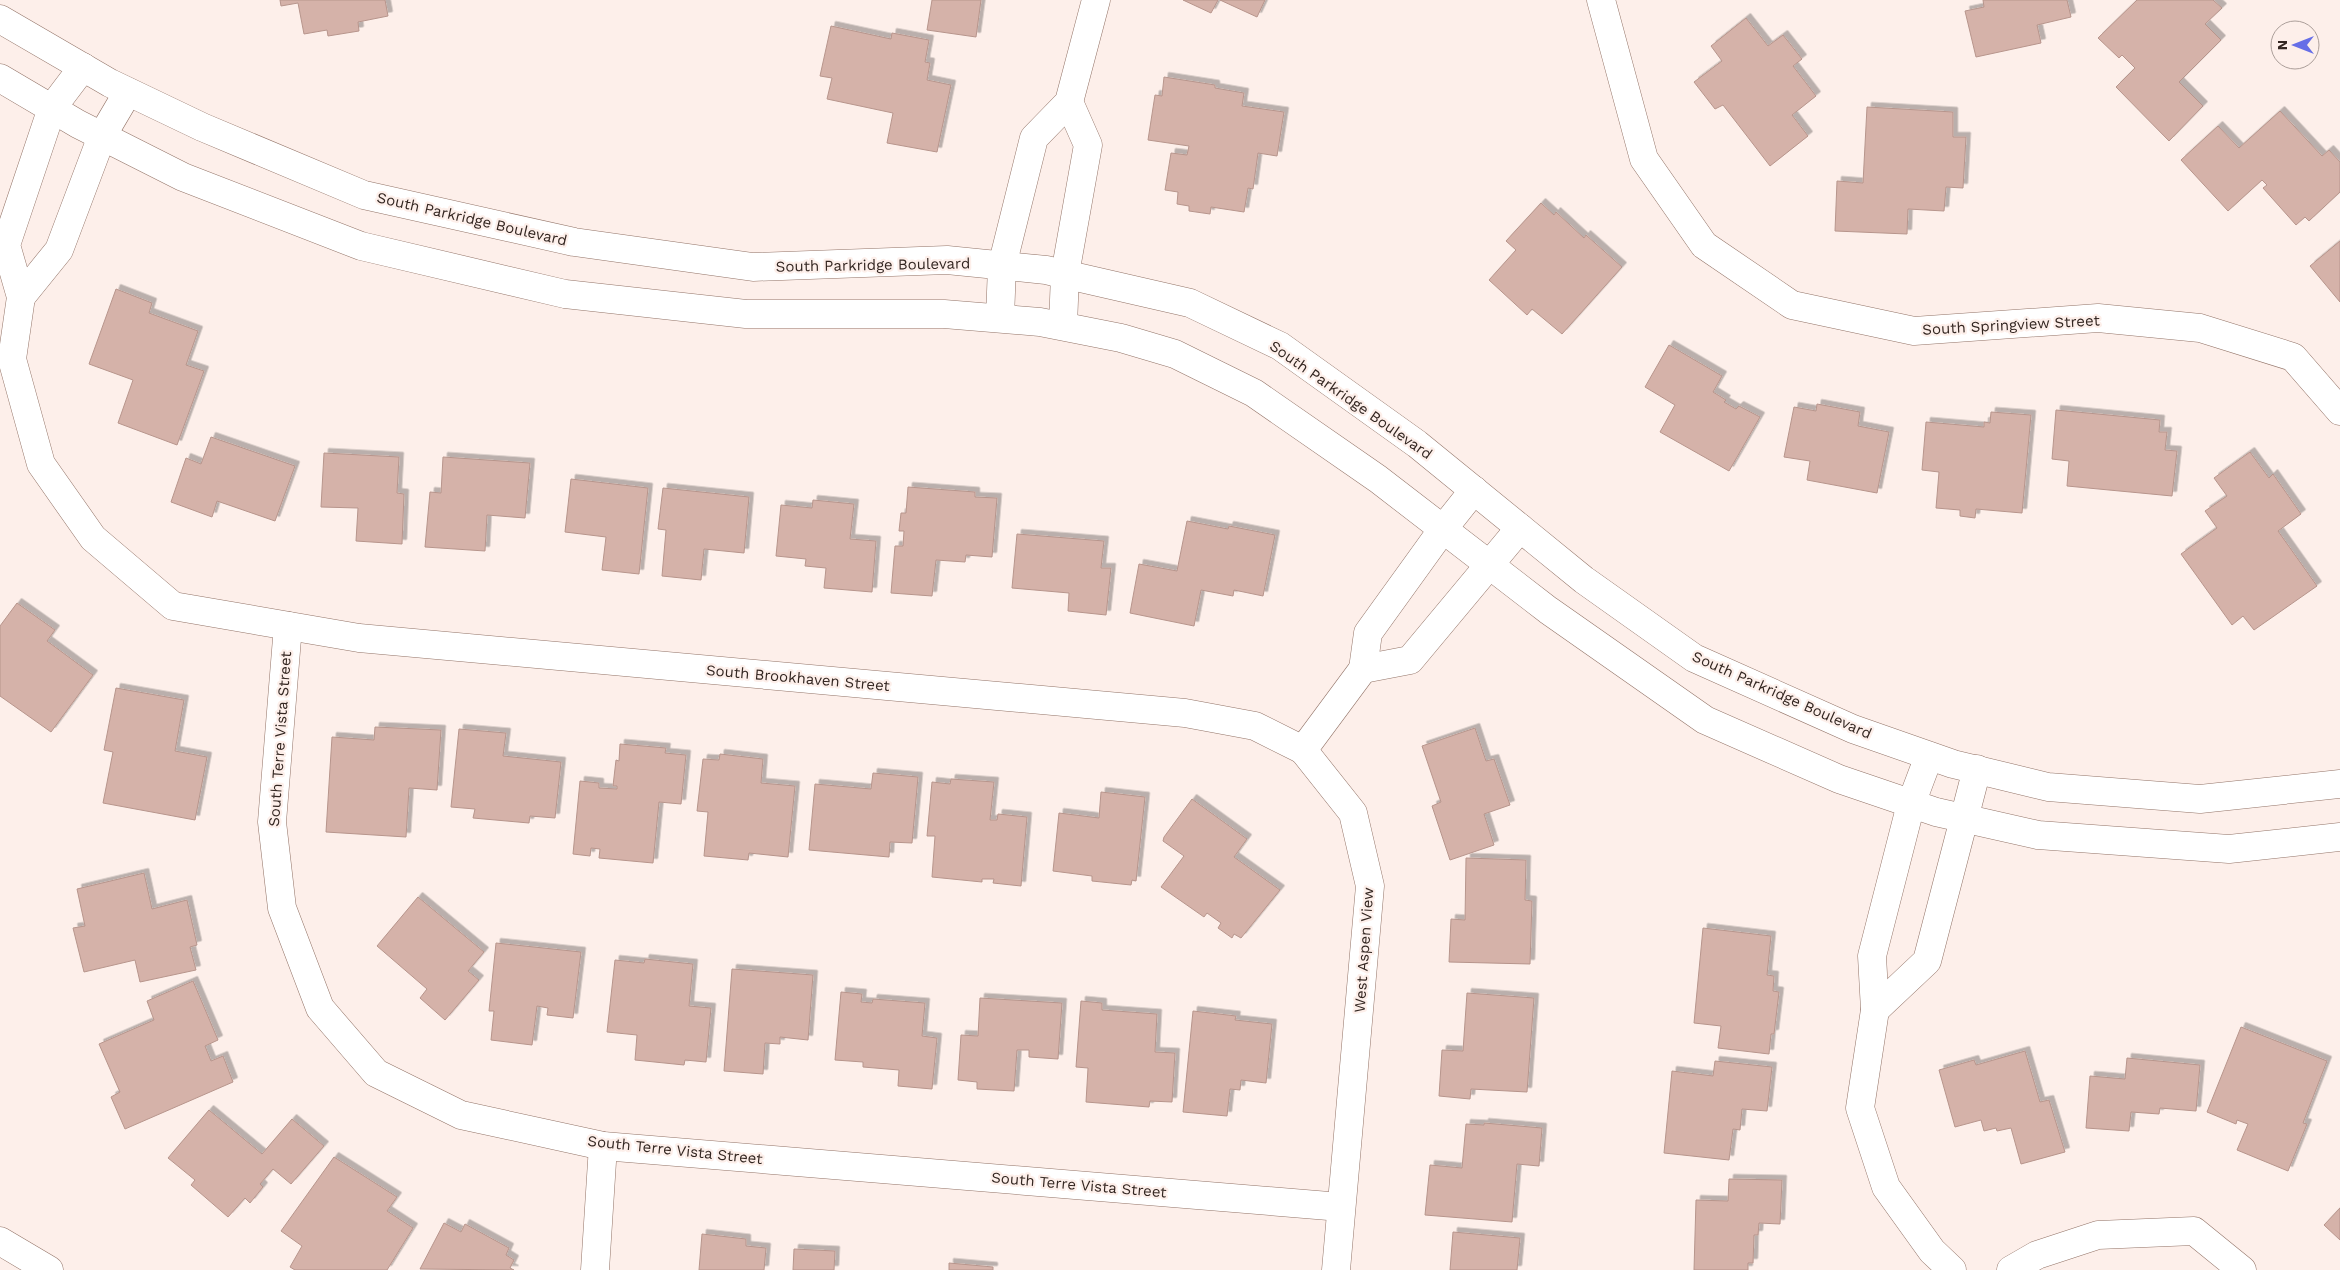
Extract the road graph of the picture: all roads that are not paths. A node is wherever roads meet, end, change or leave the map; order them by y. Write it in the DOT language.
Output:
graph roads {
  1 [pos="1096,0"];
  2 [pos="1601,0"];
  3 [pos="0,19"];
  4 [pos="82,67"];
  5 [pos="0,78"];
  6 [pos="128,92"];
  7 [pos="1069,102"];
  8 [pos="52,108"];
  9 [pos="102,136"];
  10 [pos="1002,266"];
  11 [pos="1065,274"];
  12 [pos="21,298"];
  13 [pos="1000,318"];
  14 [pos="1063,326"];
  15 [pos="2340,411"];
  16 [pos="1474,490"];
  17 [pos="1520,528"];
  18 [pos="1443,529"];
  19 [pos="1489,565"];
  20 [pos="288,626"];
  21 [pos="1363,669"];
  22 [pos="1303,750"];
  23 [pos="1929,756"];
  24 [pos="1977,770"];
  25 [pos="2340,784"];
  26 [pos="1911,804"];
  27 [pos="1963,818"];
  28 [pos="2340,837"];
  29 [pos="1875,1010"];
  30 [pos="603,1146"];
  31 [pos="1342,1207"];
  32 [pos="0,1241"];
  33 [pos="49,1270"];
  34 [pos="595,1270"];
  35 [pos="1336,1270"];
  36 [pos="1952,1270"];
  37 [pos="2011,1270"];
  38 [pos="2242,1270"];
  1 -- 7 [label="street"];
  2 -- 15 [label="street, South Springview Street"];
  3 -- 4 [label="street, South Parkridge Boulevard"];
  4 -- 6 [label="street, South Parkridge Boulevard"];
  4 -- 8 [label="street"];
  5 -- 8 [label="street"];
  6 -- 9 [label="street"];
  6 -- 10 [label="street, South Parkridge Boulevard"];
  7 -- 10 [label="street"];
  7 -- 11 [label="street"];
  8 -- 9 [label="street"];
  8 -- 12 [label="street"];
  9 -- 12 [label="street"];
  9 -- 13 [label="street"];
  10 -- 11 [label="street, South Parkridge Boulevard"];
  10 -- 13 [label="street"];
  11 -- 14 [label="street"];
  11 -- 16 [label="street, South Parkridge Boulevard"];
  12 -- 20 [label="street, South Brookhaven Street"];
  13 -- 14 [label="street"];
  14 -- 18 [label="street"];
  16 -- 17 [label="street, South Parkridge Boulevard"];
  16 -- 18 [label="street"];
  17 -- 19 [label="street"];
  17 -- 23 [label="street, South Parkridge Boulevard"];
  18 -- 19 [label="street"];
  18 -- 21 [label="street"];
  19 -- 21 [label="street"];
  19 -- 26 [label="street"];
  20 -- 22 [label="street, South Brookhaven Street"];
  20 -- 30 [label="street, South Terre Vista Street"];
  21 -- 22 [label="street"];
  22 -- 31 [label="street, West Aspen View"];
  23 -- 24 [label="street, South Parkridge Boulevard"];
  23 -- 26 [label="street"];
  24 -- 25 [label="street, South Parkridge Boulevard"];
  24 -- 27 [label="street"];
  26 -- 27 [label="street"];
  26 -- 29 [label="street"];
  27 -- 28 [label="street"];
  27 -- 29 [label="street"];
  29 -- 36 [label="street"];
  30 -- 31 [label="street, South Terre Vista Street"];
  30 -- 34 [label="street"];
  31 -- 35 [label="street, West Aspen View"];
  32 -- 33 [label="street"];
  37 -- 38 [label="street"];
}
